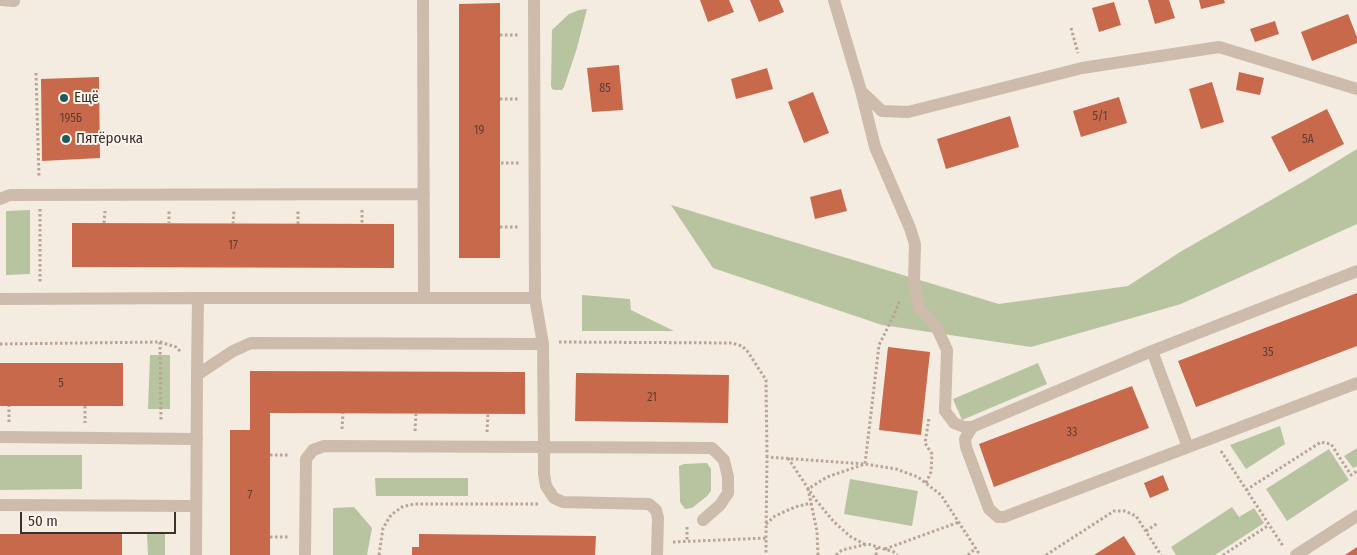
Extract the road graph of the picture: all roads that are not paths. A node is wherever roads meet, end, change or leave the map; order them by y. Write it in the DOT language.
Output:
graph roads {
  1 [pos="0,0"];
  2 [pos="423,0"];
  3 [pos="534,0"];
  4 [pos="834,0"];
  5 [pos="14,1"];
  6 [pos="1357,89"];
  7 [pos="861,91"];
  8 [pos="424,194"];
  9 [pos="0,199"];
  10 [pos="1357,271"];
  11 [pos="198,298"];
  12 [pos="424,298"];
  13 [pos="535,298"];
  14 [pos="0,299"];
  15 [pos="543,343"];
  16 [pos="1152,350"];
  17 [pos="197,375"];
  18 [pos="1357,384"];
  19 [pos="972,427"];
  20 [pos="4,433"];
  21 [pos="197,439"];
  22 [pos="544,447"];
  23 [pos="1188,447"];
  24 [pos="0,505"];
  25 [pos="196,506"];
  26 [pos="1357,516"];
  27 [pos="703,520"];
  28 [pos="657,549"];
  29 [pos="196,555"];
  30 [pos="305,555"];
  31 [pos="1296,555"];
  1 -- 5 [label="street"];
  2 -- 8 [label="street"];
  3 -- 13 [label="street"];
  4 -- 7 [label="street"];
  6 -- 7 [label="street"];
  7 -- 19 [label="street"];
  8 -- 9 [label="street"];
  8 -- 12 [label="street"];
  10 -- 16 [label="street"];
  11 -- 12 [label="street"];
  11 -- 14 [label="street"];
  11 -- 17 [label="street"];
  12 -- 13 [label="street"];
  13 -- 15 [label="street"];
  15 -- 17 [label="street"];
  15 -- 22 [label="street"];
  16 -- 19 [label="street"];
  16 -- 23 [label="street"];
  17 -- 21 [label="street"];
  18 -- 23 [label="street"];
  19 -- 23 [label="street"];
  20 -- 21 [label="street"];
  21 -- 25 [label="street"];
  22 -- 27 [label="street"];
  22 -- 28 [label="street"];
  22 -- 30 [label="street"];
  24 -- 25 [label="street"];
  25 -- 29 [label="street"];
  26 -- 31 [label="street"];
}
